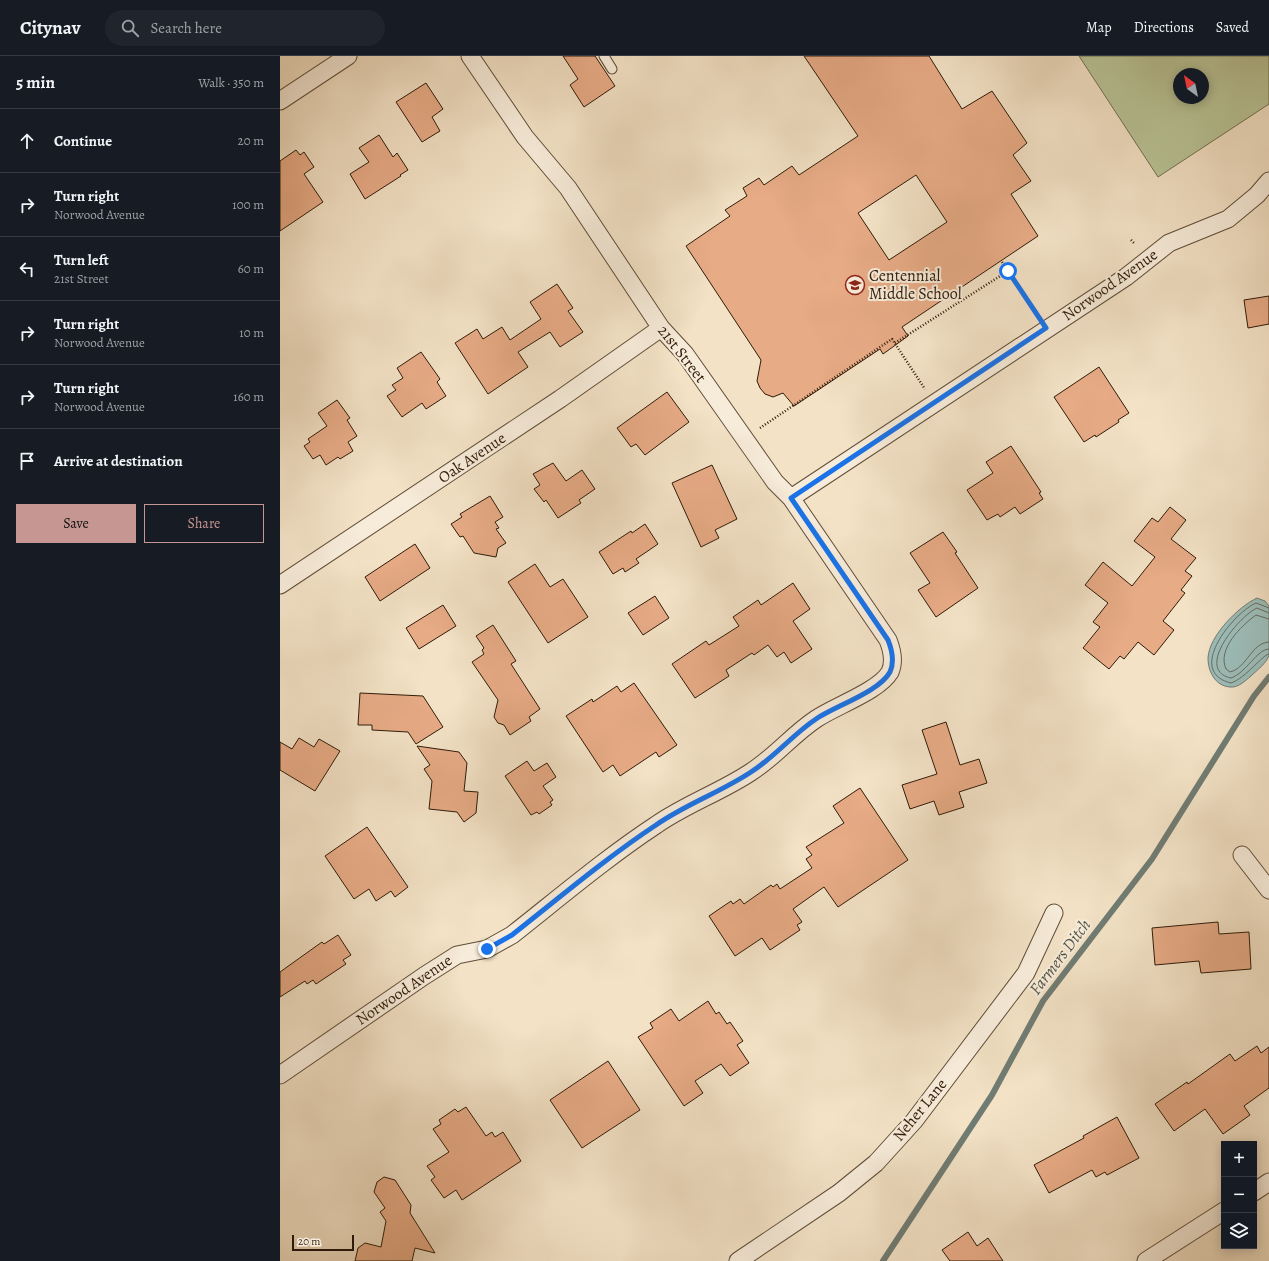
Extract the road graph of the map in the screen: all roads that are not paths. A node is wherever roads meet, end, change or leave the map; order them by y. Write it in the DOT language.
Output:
graph roads {
  1 [pos="348,56"];
  2 [pos="470,56"];
  3 [pos="604,56"];
  4 [pos="612,69"];
  5 [pos="280,101"];
  6 [pos="1269,181"];
  7 [pos="661,328"];
  8 [pos="791,498"];
  9 [pos="280,585"];
  10 [pos="893,652"];
  11 [pos="1242,855"];
  12 [pos="1269,890"];
  13 [pos="1054,913"];
  14 [pos="280,1075"];
  15 [pos="1269,1182"];
  16 [pos="1257,1190"];
  17 [pos="1222,1213"];
  18 [pos="738,1261"];
  19 [pos="1146,1261"];
  1 -- 5 [label="street"];
  2 -- 7 [label="street, 21st Street"];
  3 -- 4 [label="lane"];
  6 -- 8 [label="street, Norwood Avenue"];
  7 -- 8 [label="street, 21st Street"];
  7 -- 9 [label="street, Oak Avenue"];
  8 -- 10 [label="street, 21st Street"];
  10 -- 14 [label="street, Norwood Avenue"];
  11 -- 12 [label="street"];
  13 -- 18 [label="street, Neher Lane"];
  15 -- 16 [label="street"];
  17 -- 19 [label="street"];
}
